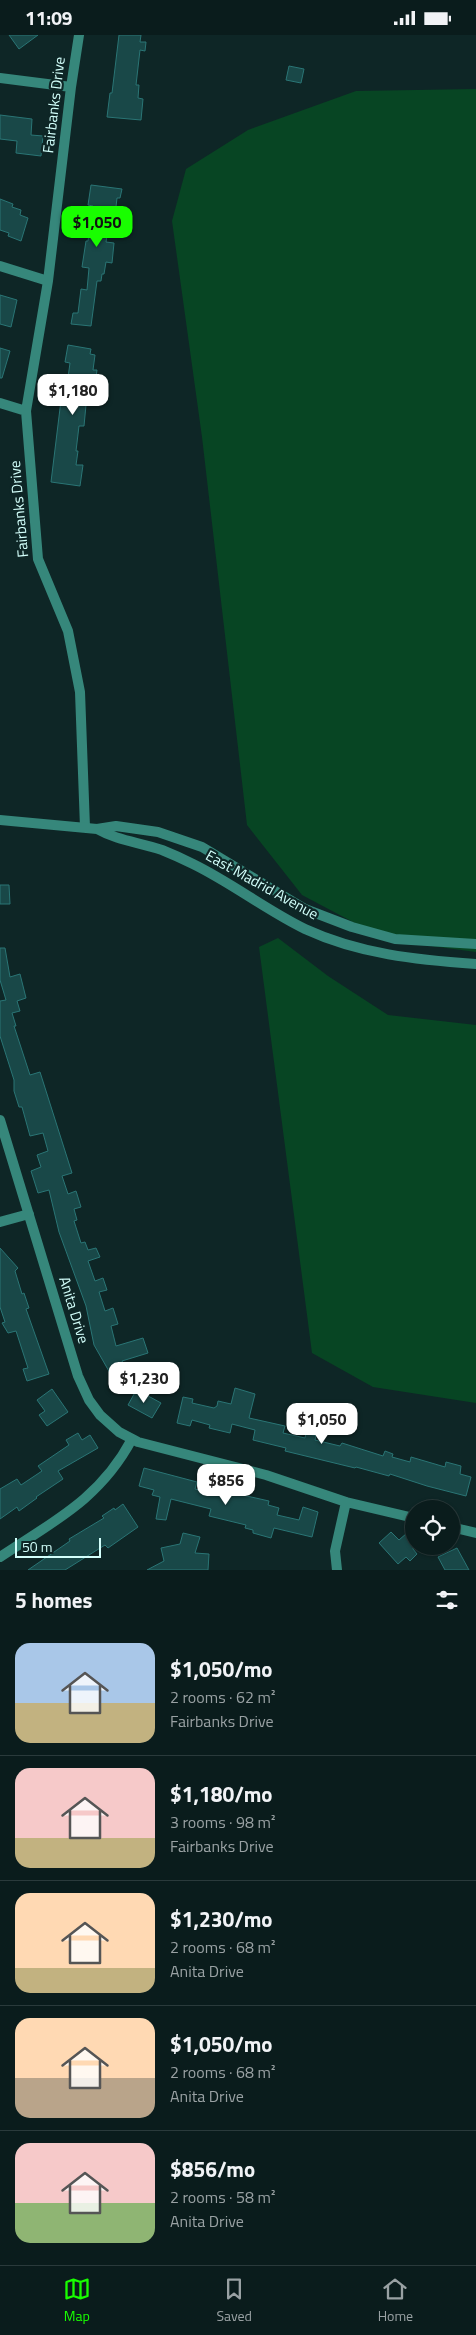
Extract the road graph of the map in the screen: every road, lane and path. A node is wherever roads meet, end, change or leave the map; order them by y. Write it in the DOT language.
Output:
graph roads {
  1 [pos="79,35"];
  2 [pos="0,78"];
  3 [pos="71,87"];
  4 [pos="0,266"];
  5 [pos="48,281"];
  6 [pos="0,403"];
  7 [pos="26,411"];
  8 [pos="0,820"];
  9 [pos="84,827"];
  10 [pos="97,829"];
  11 [pos="476,944"];
  12 [pos="476,964"];
  13 [pos="0,1120"];
  14 [pos="29,1214"];
  15 [pos="0,1223"];
  16 [pos="132,1439"];
  17 [pos="346,1503"];
  18 [pos="405,1516"];
  19 [pos="460,1529"];
  20 [pos="476,1533"];
  21 [pos="0,1557"];
  22 [pos="336,1570"];
  1 -- 3 [label="street, Fairbanks Drive"];
  2 -- 3 [label="street"];
  3 -- 5 [label="street, Fairbanks Drive"];
  4 -- 5 [label="street"];
  5 -- 7 [label="street, Fairbanks Drive"];
  6 -- 7 [label="street"];
  7 -- 9 [label="street, Fairbanks Drive"];
  8 -- 9 [label="street, East Madrid Avenue"];
  9 -- 10 [label="street, East Madrid Avenue"];
  10 -- 11 [label="street, East Madrid Avenue"];
  10 -- 12 [label="street, East Madrid Avenue"];
  13 -- 14 [label="street, Anita Drive"];
  14 -- 15 [label="street"];
  14 -- 16 [label="street, Anita Drive"];
  16 -- 17 [label="street, Anita Drive"];
  16 -- 21 [label="street"];
  17 -- 18 [label="street, Anita Drive"];
  17 -- 22 [label="street"];
  19 -- 20 [label="street"];
}
